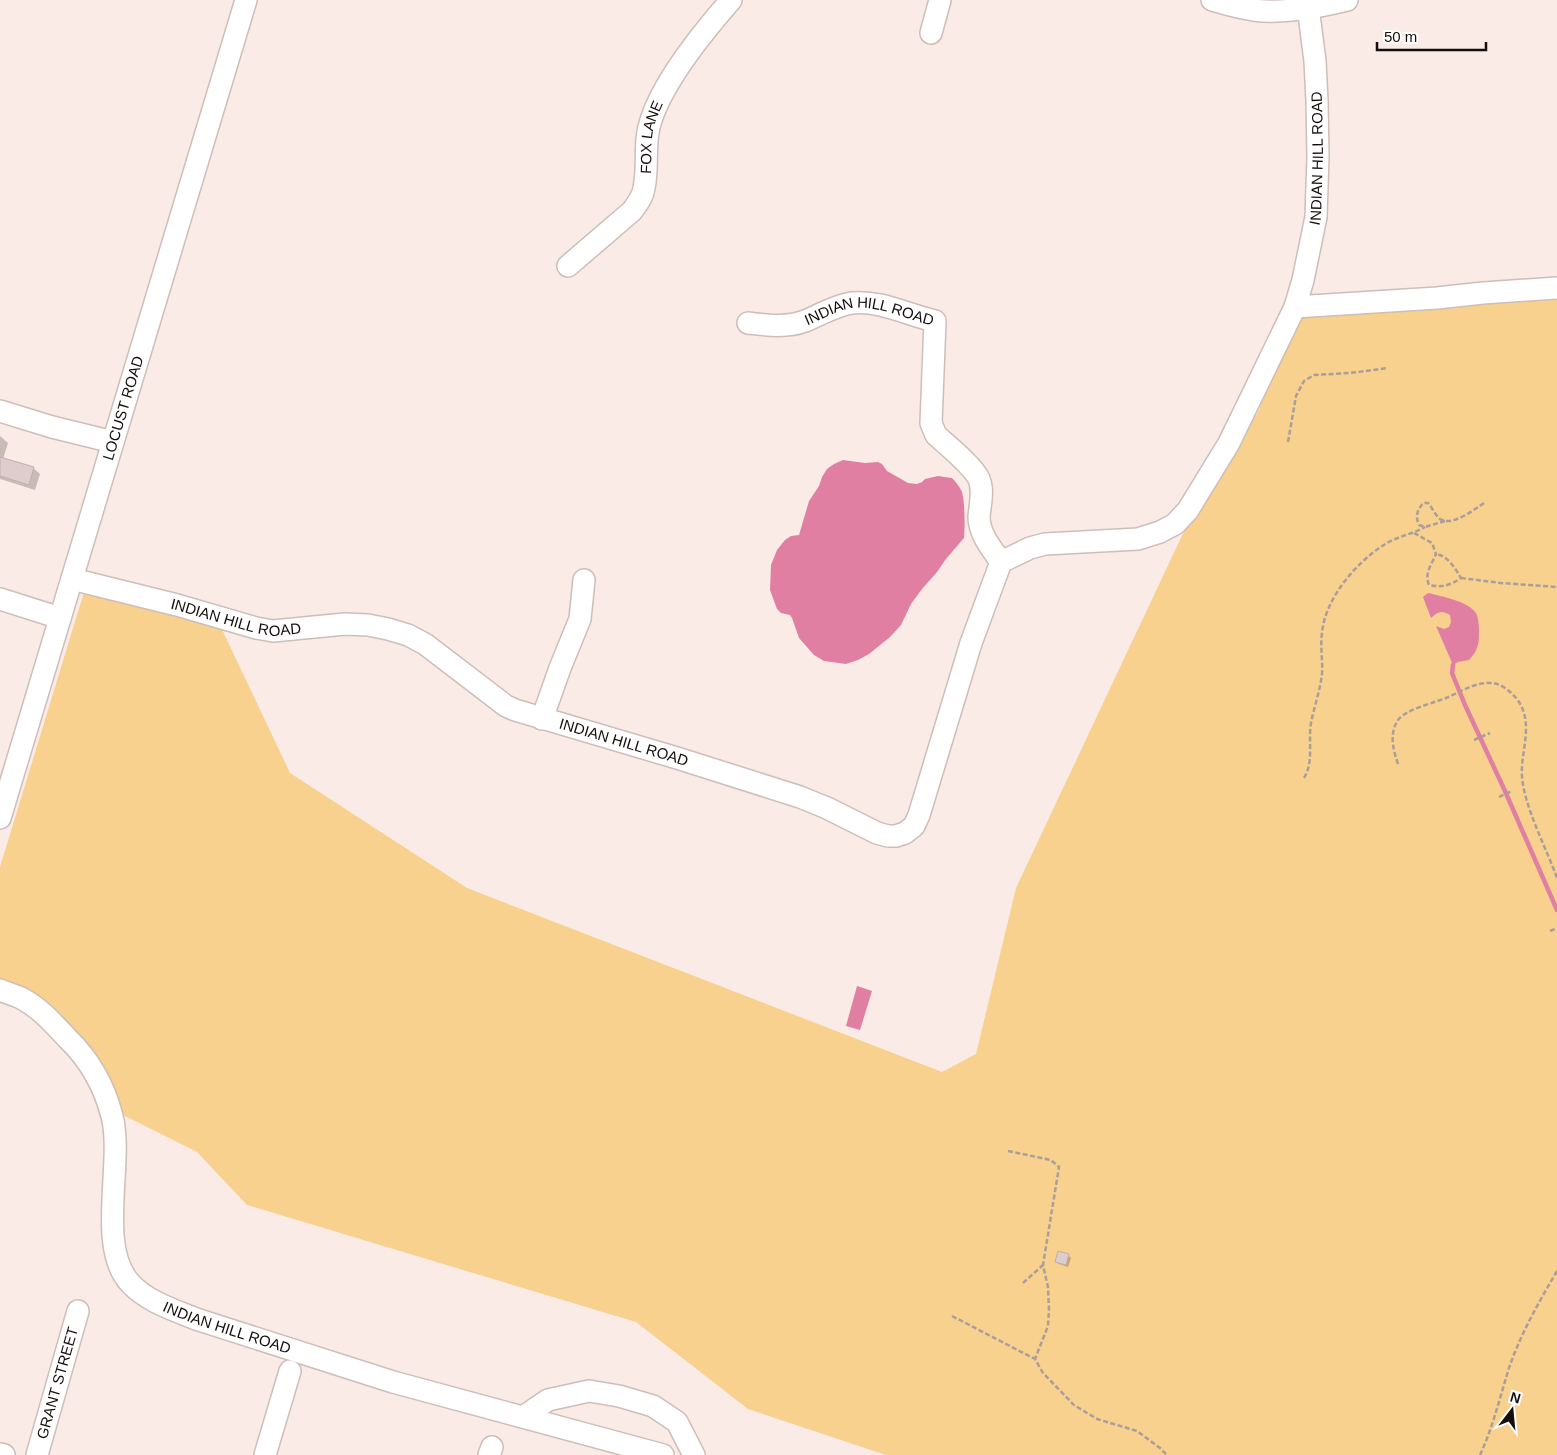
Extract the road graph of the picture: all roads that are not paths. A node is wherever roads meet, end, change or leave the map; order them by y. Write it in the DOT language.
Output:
graph roads {
  1 [pos="246,0"];
  2 [pos="731,0"];
  3 [pos="940,0"];
  4 [pos="1212,0"];
  5 [pos="1347,0"];
  6 [pos="1308,7"];
  7 [pos="931,33"];
  8 [pos="568,266"];
  9 [pos="1557,288"];
  10 [pos="1295,307"];
  11 [pos="748,323"];
  12 [pos="0,411"];
  13 [pos="113,442"];
  14 [pos="1001,562"];
  15 [pos="72,579"];
  16 [pos="584,580"];
  17 [pos="0,599"];
  18 [pos="60,618"];
  19 [pos="542,720"];
  20 [pos="0,818"];
  21 [pos="0,990"];
  22 [pos="78,1311"];
  23 [pos="290,1371"];
  24 [pos="523,1417"];
  25 [pos="0,1454"];
  26 [pos="4,1455"];
  27 [pos="37,1455"];
  28 [pos="265,1455"];
  29 [pos="663,1455"];
  30 [pos="694,1455"];
  1 -- 13 [label="street, LOCUST ROAD"];
  2 -- 8 [label="street, FOX LANE"];
  3 -- 7 [label="street"];
  4 -- 6 [label="street"];
  5 -- 6 [label="street"];
  6 -- 10 [label="street, INDIAN HILL ROAD"];
  9 -- 10 [label="street"];
  10 -- 14 [label="street, INDIAN HILL ROAD"];
  11 -- 14 [label="street, INDIAN HILL ROAD"];
  12 -- 13 [label="street"];
  13 -- 15 [label="street, LOCUST ROAD"];
  14 -- 19 [label="street, INDIAN HILL ROAD"];
  15 -- 18 [label="street, LOCUST ROAD"];
  15 -- 19 [label="street, INDIAN HILL ROAD"];
  16 -- 19 [label="street"];
  17 -- 18 [label="street"];
  18 -- 20 [label="street, LOCUST ROAD"];
  21 -- 24 [label="street, INDIAN HILL ROAD"];
  22 -- 27 [label="street, GRANT STREET"];
  23 -- 28 [label="street"];
  24 -- 29 [label="street, INDIAN HILL ROAD"];
  24 -- 30 [label="street"];
  25 -- 26 [label="street"];
}
